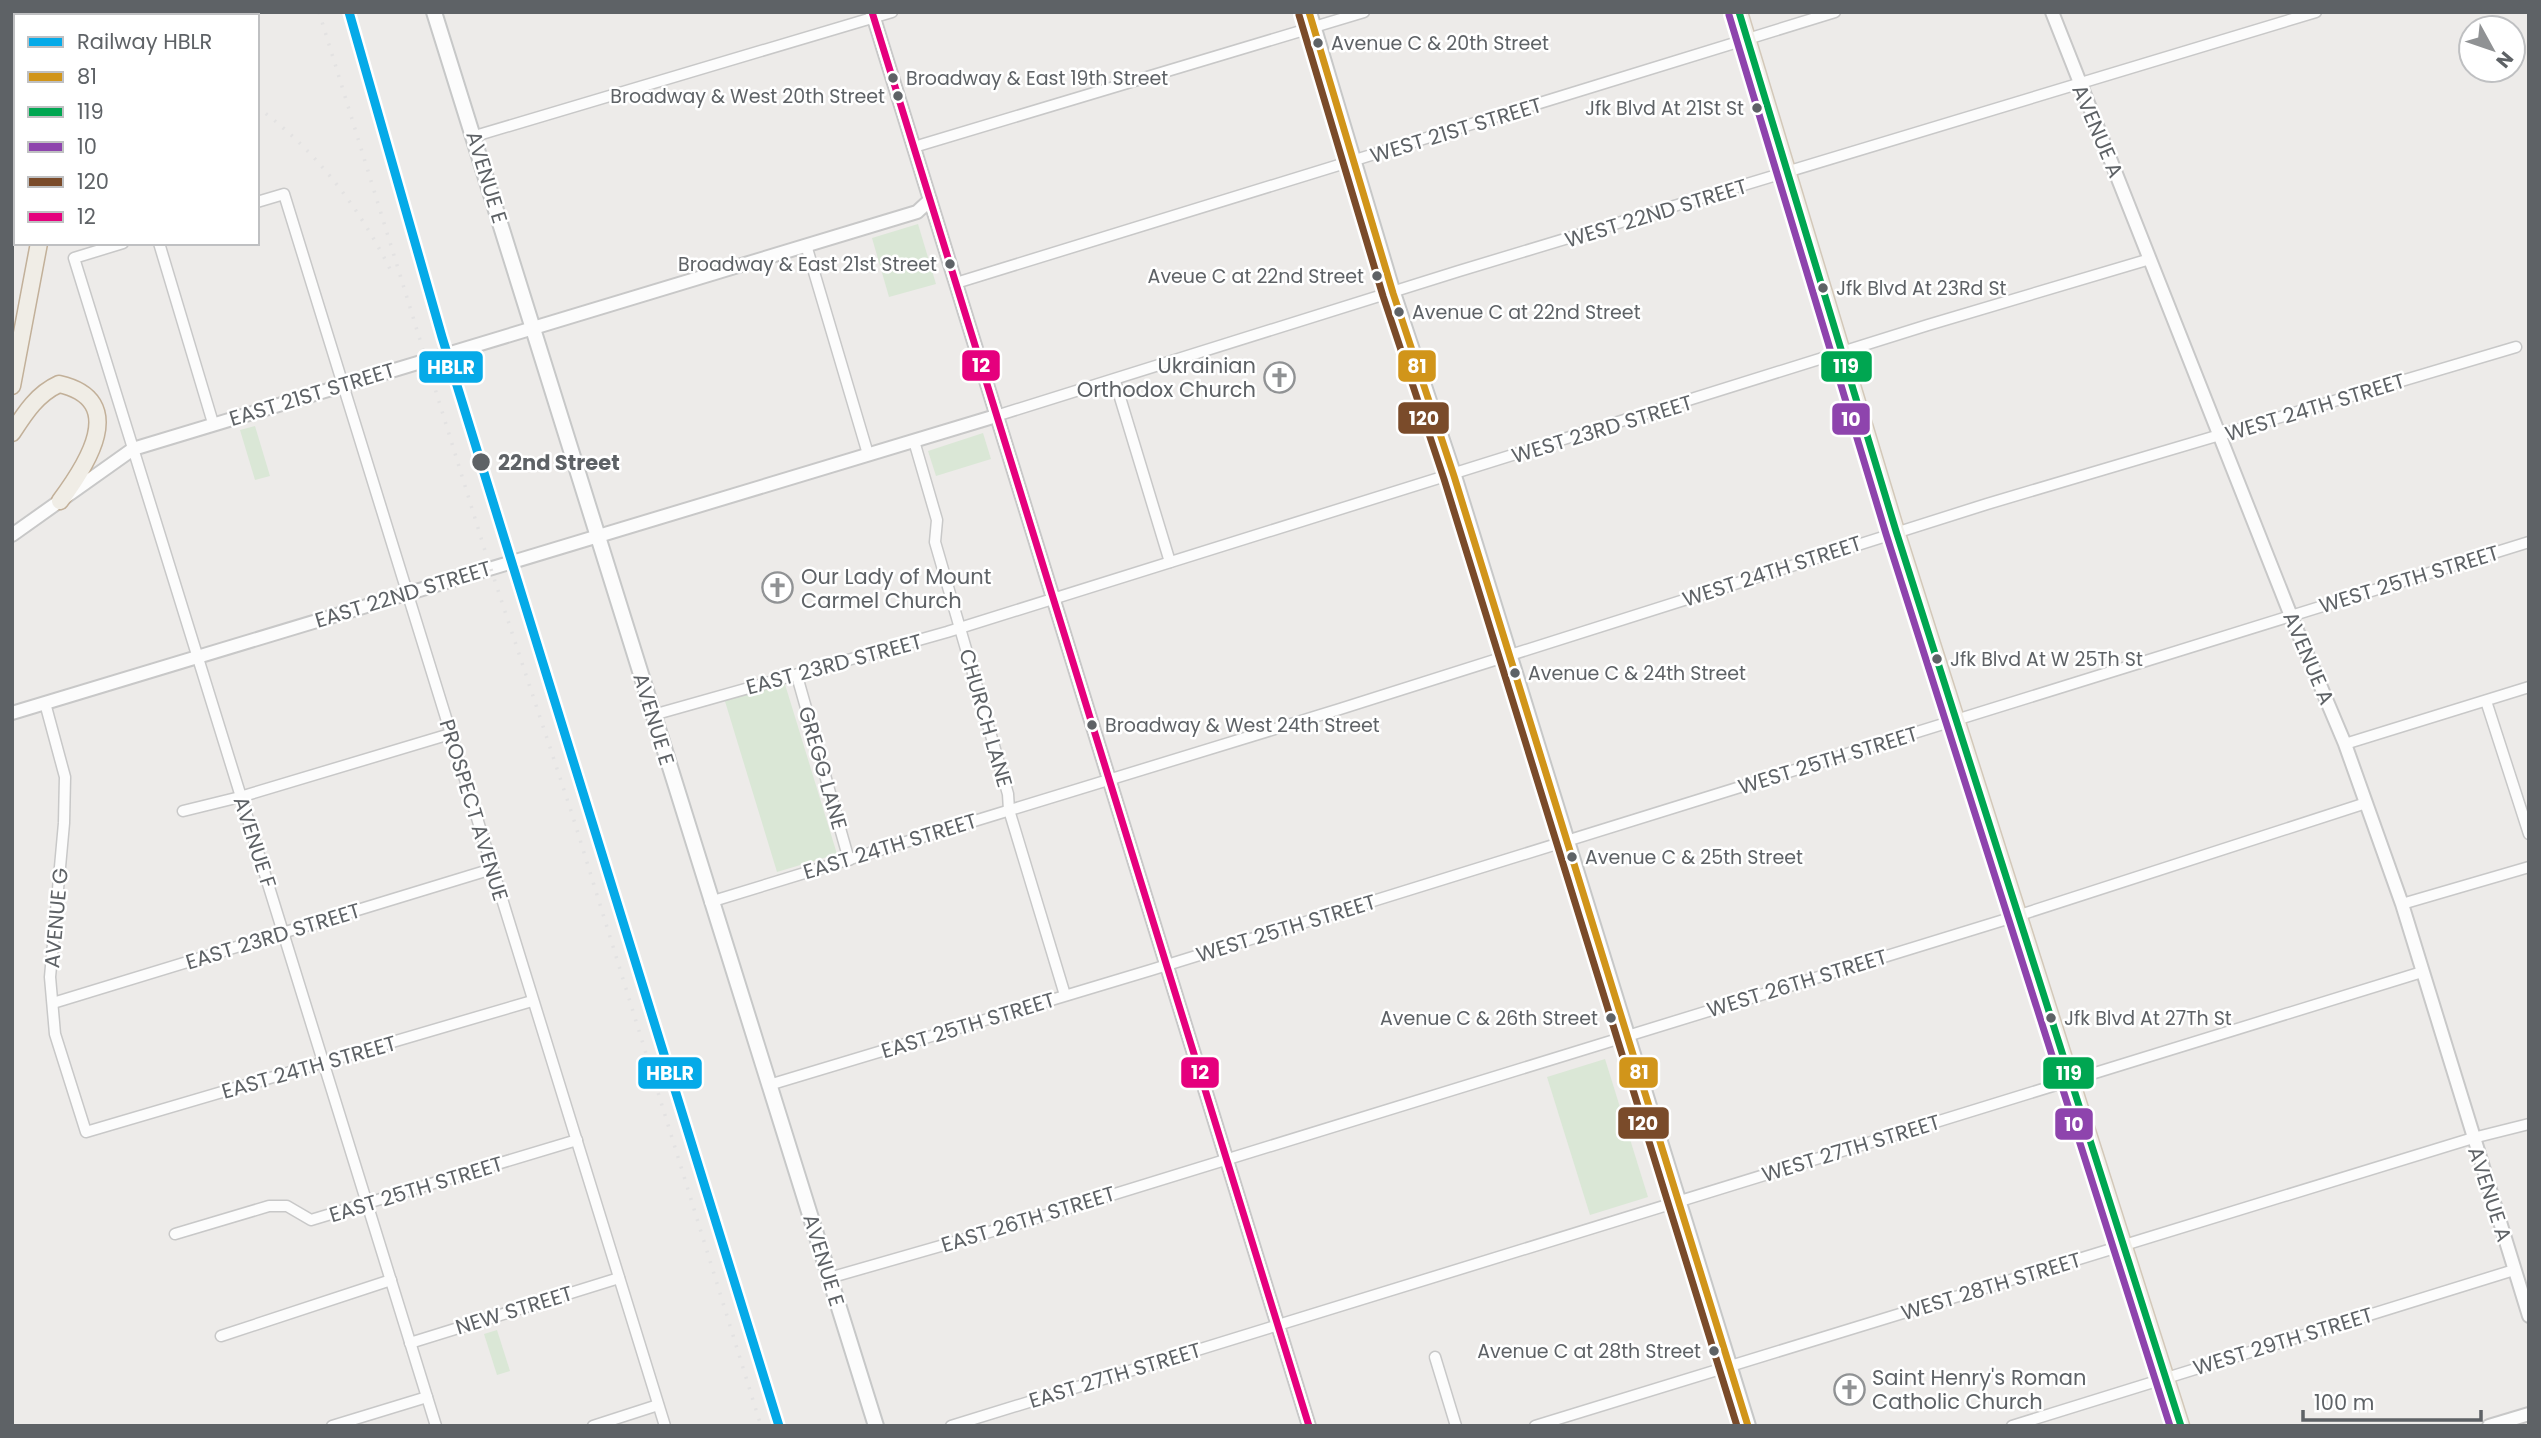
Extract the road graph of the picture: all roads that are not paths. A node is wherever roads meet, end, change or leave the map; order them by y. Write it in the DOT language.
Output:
graph roads {
  1 [pos="434,12"];
  2 [pos="892,12"];
  3 [pos="1310,12"];
  4 [pos="1364,12"];
  5 [pos="1739,12"];
  6 [pos="1835,12"];
  7 [pos="2052,12"];
  8 [pos="2316,12"];
  9 [pos="873,15"];
  10 [pos="1314,28"];
  11 [pos="1748,39"];
  12 [pos="2078,82"];
  13 [pos="475,136"];
  14 [pos="914,147"];
  15 [pos="1356,161"];
  16 [pos="1789,172"];
  17 [pos="930,200"];
  18 [pos="259,201"];
  19 [pos="39,245"];
  20 [pos="116,245"];
  21 [pos="160,245"];
  22 [pos="806,245"];
  23 [pos="2150,259"];
  24 [pos="956,283"];
  25 [pos="1393,293"];
  26 [pos="533,327"];
  27 [pos="2516,346"];
  28 [pos="1844,354"];
  29 [pos="1115,381"];
  30 [pos="345,383"];
  31 [pos="12,386"];
  32 [pos="996,416"];
  33 [pos="213,424"];
  34 [pos="12,433"];
  35 [pos="2219,435"];
  36 [pos="914,441"];
  37 [pos="133,449"];
  38 [pos="868,454"];
  39 [pos="1454,476"];
  40 [pos="60,501"];
  41 [pos="1896,531"];
  42 [pos="12,535"];
  43 [pos="597,535"];
  44 [pos="2529,541"];
  45 [pos="1170,562"];
  46 [pos="408,592"];
  47 [pos="1054,598"];
  48 [pos="2291,616"];
  49 [pos="960,628"];
  50 [pos="198,656"];
  51 [pos="1510,656"];
  52 [pos="797,676"];
  53 [pos="2529,687"];
  54 [pos="2486,701"];
  55 [pos="45,703"];
  56 [pos="12,713"];
  57 [pos="653,715"];
  58 [pos="1957,720"];
  59 [pos="450,734"];
  60 [pos="2345,744"];
  61 [pos="1111,778"];
  62 [pos="240,797"];
  63 [pos="2366,803"];
  64 [pos="1009,810"];
  65 [pos="183,811"];
  66 [pos="2529,834"];
  67 [pos="1567,841"];
  68 [pos="849,860"];
  69 [pos="2529,867"];
  70 [pos="492,869"];
  71 [pos="710,902"];
  72 [pos="2402,904"];
  73 [pos="2020,915"];
  74 [pos="284,933"];
  75 [pos="1167,965"];
  76 [pos="2422,972"];
  77 [pos="1065,995"];
  78 [pos="532,1002"];
  79 [pos="53,1003"];
  80 [pos="1627,1035"];
  81 [pos="324,1062"];
  82 [pos="2071,1080"];
  83 [pos="769,1085"];
  84 [pos="2529,1124"];
  85 [pos="86,1132"];
  86 [pos="2473,1138"];
  87 [pos="577,1140"];
  88 [pos="1227,1159"];
  89 [pos="1677,1202"];
  90 [pos="368,1204"];
  91 [pos="175,1234"];
  92 [pos="2124,1245"];
  93 [pos="2514,1270"];
  94 [pos="619,1278"];
  95 [pos="829,1278"];
  96 [pos="391,1280"];
  97 [pos="2529,1316"];
  98 [pos="1279,1325"];
  99 [pos="221,1336"];
  100 [pos="410,1343"];
  101 [pos="1435,1357"];
  102 [pos="1728,1367"];
  103 [pos="2166,1378"];
  104 [pos="427,1397"];
  105 [pos="658,1405"];
  106 [pos="2529,1414"];
  107 [pos="332,1426"];
  108 [pos="436,1426"];
  109 [pos="593,1426"];
  110 [pos="665,1426"];
  111 [pos="876,1426"];
  112 [pos="951,1426"];
  113 [pos="1309,1426"];
  114 [pos="1456,1426"];
  115 [pos="1535,1426"];
  116 [pos="1748,1426"];
  117 [pos="2012,1426"];
  118 [pos="2181,1426"];
  119 [pos="2490,1426"];
  1 -- 13 [label="main road, AVENUE E"];
  2 -- 9 [label="street"];
  3 -- 10 [label="main road"];
  4 -- 10 [label="street"];
  5 -- 11 [label="main road"];
  6 -- 11 [label="street, WEST 21ST STREET"];
  7 -- 12 [label="street, AVENUE A"];
  8 -- 12 [label="street, WEST 22ND STREET"];
  9 -- 13 [label="street"];
  9 -- 14 [label="street"];
  10 -- 14 [label="street"];
  10 -- 15 [label="main road"];
  11 -- 15 [label="street, WEST 21ST STREET"];
  11 -- 16 [label="main road"];
  12 -- 16 [label="street, WEST 22ND STREET"];
  12 -- 23 [label="street, AVENUE A"];
  13 -- 26 [label="main road, AVENUE E"];
  14 -- 17 [label="street"];
  15 -- 24 [label="street, WEST 21ST STREET"];
  15 -- 25 [label="main road"];
  16 -- 25 [label="street, WEST 22ND STREET"];
  16 -- 28 [label="main road"];
  17 -- 22 [label="street, EAST 21ST STREET"];
  17 -- 24 [label="street"];
  18 -- 30 [label="street, PROSPECT AVENUE"];
  19 -- 31 [label="highway"];
  20 -- 37 [label="street, AVENUE F"];
  21 -- 33 [label="street"];
  22 -- 26 [label="street, EAST 21ST STREET"];
  22 -- 38 [label="street"];
  23 -- 28 [label="street, WEST 23RD STREET"];
  23 -- 35 [label="street, AVENUE A"];
  24 -- 32 [label="street"];
  25 -- 29 [label="street, WEST 22ND STREET"];
  25 -- 39 [label="main road"];
  26 -- 30 [label="street, EAST 21ST STREET"];
  26 -- 43 [label="main road, AVENUE E"];
  27 -- 35 [label="street, WEST 24TH STREET"];
  28 -- 39 [label="street, WEST 23RD STREET"];
  28 -- 41 [label="main road"];
  29 -- 32 [label="street, WEST 22ND STREET"];
  29 -- 45 [label="street"];
  30 -- 33 [label="street, EAST 21ST STREET"];
  30 -- 46 [label="street, PROSPECT AVENUE"];
  32 -- 36 [label="street, EAST 22ND STREET"];
  32 -- 47 [label="street"];
  33 -- 37 [label="street, EAST 21ST STREET"];
  34 -- 40 [label="highway"];
  35 -- 41 [label="street, WEST 24TH STREET"];
  35 -- 48 [label="street, AVENUE A"];
  36 -- 38 [label="street, EAST 22ND STREET"];
  36 -- 49 [label="street, CHURCH LANE"];
  37 -- 40 [label="street, EAST 21ST STREET"];
  37 -- 50 [label="street, AVENUE F"];
  38 -- 43 [label="street, EAST 22ND STREET"];
  39 -- 45 [label="street, WEST 23RD STREET"];
  39 -- 51 [label="main road"];
  40 -- 42 [label="street, EAST 21ST STREET"];
  41 -- 51 [label="street, WEST 24TH STREET"];
  41 -- 58 [label="main road"];
  43 -- 46 [label="street, EAST 22ND STREET"];
  43 -- 57 [label="main road, AVENUE E"];
  44 -- 48 [label="street, WEST 25TH STREET"];
  45 -- 47 [label="street, WEST 23RD STREET"];
  46 -- 50 [label="street, EAST 22ND STREET"];
  46 -- 59 [label="street, PROSPECT AVENUE"];
  47 -- 49 [label="street, EAST 23RD STREET"];
  47 -- 61 [label="street"];
  48 -- 58 [label="street, WEST 25TH STREET"];
  48 -- 60 [label="street, AVENUE A"];
  49 -- 52 [label="street, EAST 23RD STREET"];
  49 -- 64 [label="street, CHURCH LANE"];
  50 -- 55 [label="street, EAST 22ND STREET"];
  50 -- 62 [label="street, AVENUE F"];
  51 -- 61 [label="street, WEST 24TH STREET"];
  51 -- 67 [label="main road"];
  52 -- 57 [label="street, EAST 23RD STREET"];
  52 -- 68 [label="street, GREGG LANE"];
  53 -- 54 [label="street"];
  54 -- 60 [label="street"];
  54 -- 66 [label="street"];
  55 -- 56 [label="street, EAST 22ND STREET"];
  55 -- 79 [label="street, AVENUE G"];
  57 -- 71 [label="main road, AVENUE E"];
  58 -- 67 [label="street, WEST 25TH STREET"];
  58 -- 73 [label="main road"];
  59 -- 62 [label="street"];
  59 -- 70 [label="street, PROSPECT AVENUE"];
  60 -- 63 [label="street, AVENUE A"];
  61 -- 64 [label="street, EAST 24TH STREET"];
  61 -- 75 [label="street"];
  62 -- 65 [label="street"];
  62 -- 74 [label="street, AVENUE F"];
  63 -- 72 [label="street, AVENUE A"];
  63 -- 73 [label="street, WEST 26TH STREET"];
  64 -- 68 [label="street, EAST 24TH STREET"];
  64 -- 77 [label="street, CHURCH LANE"];
  67 -- 75 [label="street, WEST 25TH STREET"];
  67 -- 80 [label="main road"];
  68 -- 71 [label="street, EAST 24TH STREET"];
  69 -- 72 [label="street"];
  70 -- 74 [label="street, EAST 23RD STREET"];
  70 -- 78 [label="street, PROSPECT AVENUE"];
  71 -- 83 [label="main road, AVENUE E"];
  72 -- 76 [label="street, AVENUE A"];
  73 -- 80 [label="street, WEST 26TH STREET"];
  73 -- 82 [label="main road"];
  74 -- 79 [label="street, EAST 23RD STREET"];
  74 -- 81 [label="street, AVENUE F"];
  75 -- 77 [label="street, EAST 25TH STREET"];
  75 -- 88 [label="street"];
  76 -- 82 [label="street, WEST 27TH STREET"];
  76 -- 86 [label="street, AVENUE A"];
  77 -- 83 [label="street, EAST 25TH STREET"];
  78 -- 81 [label="street, EAST 24TH STREET"];
  78 -- 87 [label="street, PROSPECT AVENUE"];
  79 -- 85 [label="street, AVENUE G"];
  80 -- 88 [label="street, WEST 26TH STREET"];
  80 -- 89 [label="main road"];
  81 -- 85 [label="street, EAST 24TH STREET"];
  81 -- 90 [label="street, AVENUE F"];
  82 -- 89 [label="street, WEST 27TH STREET"];
  82 -- 92 [label="main road"];
  83 -- 95 [label="main road, AVENUE E"];
  84 -- 86 [label="street, WEST 28TH STREET"];
  86 -- 92 [label="street, WEST 28TH STREET"];
  86 -- 93 [label="street, AVENUE A"];
  87 -- 90 [label="street, EAST 25TH STREET"];
  87 -- 94 [label="street, PROSPECT AVENUE"];
  88 -- 95 [label="street, EAST 26TH STREET"];
  88 -- 98 [label="street"];
  89 -- 98 [label="street, WEST 27TH STREET"];
  89 -- 102 [label="main road"];
  90 -- 91 [label="street, EAST 25TH STREET"];
  90 -- 96 [label="street, AVENUE F"];
  92 -- 102 [label="street, WEST 28TH STREET"];
  92 -- 103 [label="main road"];
  93 -- 97 [label="street, AVENUE A"];
  93 -- 103 [label="street, WEST 29TH STREET"];
  94 -- 100 [label="street, NEW STREET"];
  94 -- 105 [label="street, PROSPECT AVENUE"];
  95 -- 111 [label="main road, AVENUE E"];
  96 -- 99 [label="street"];
  96 -- 100 [label="street, AVENUE F"];
  98 -- 112 [label="street, EAST 27TH STREET"];
  98 -- 113 [label="street"];
  100 -- 104 [label="street, AVENUE F"];
  101 -- 114 [label="street"];
  102 -- 115 [label="street, WEST 28TH STREET"];
  102 -- 116 [label="main road"];
  103 -- 117 [label="street, WEST 29TH STREET"];
  103 -- 118 [label="main road"];
  104 -- 107 [label="street"];
  104 -- 108 [label="street, AVENUE F"];
  105 -- 109 [label="street"];
  105 -- 110 [label="street, PROSPECT AVENUE"];
  106 -- 119 [label="street"];
}
